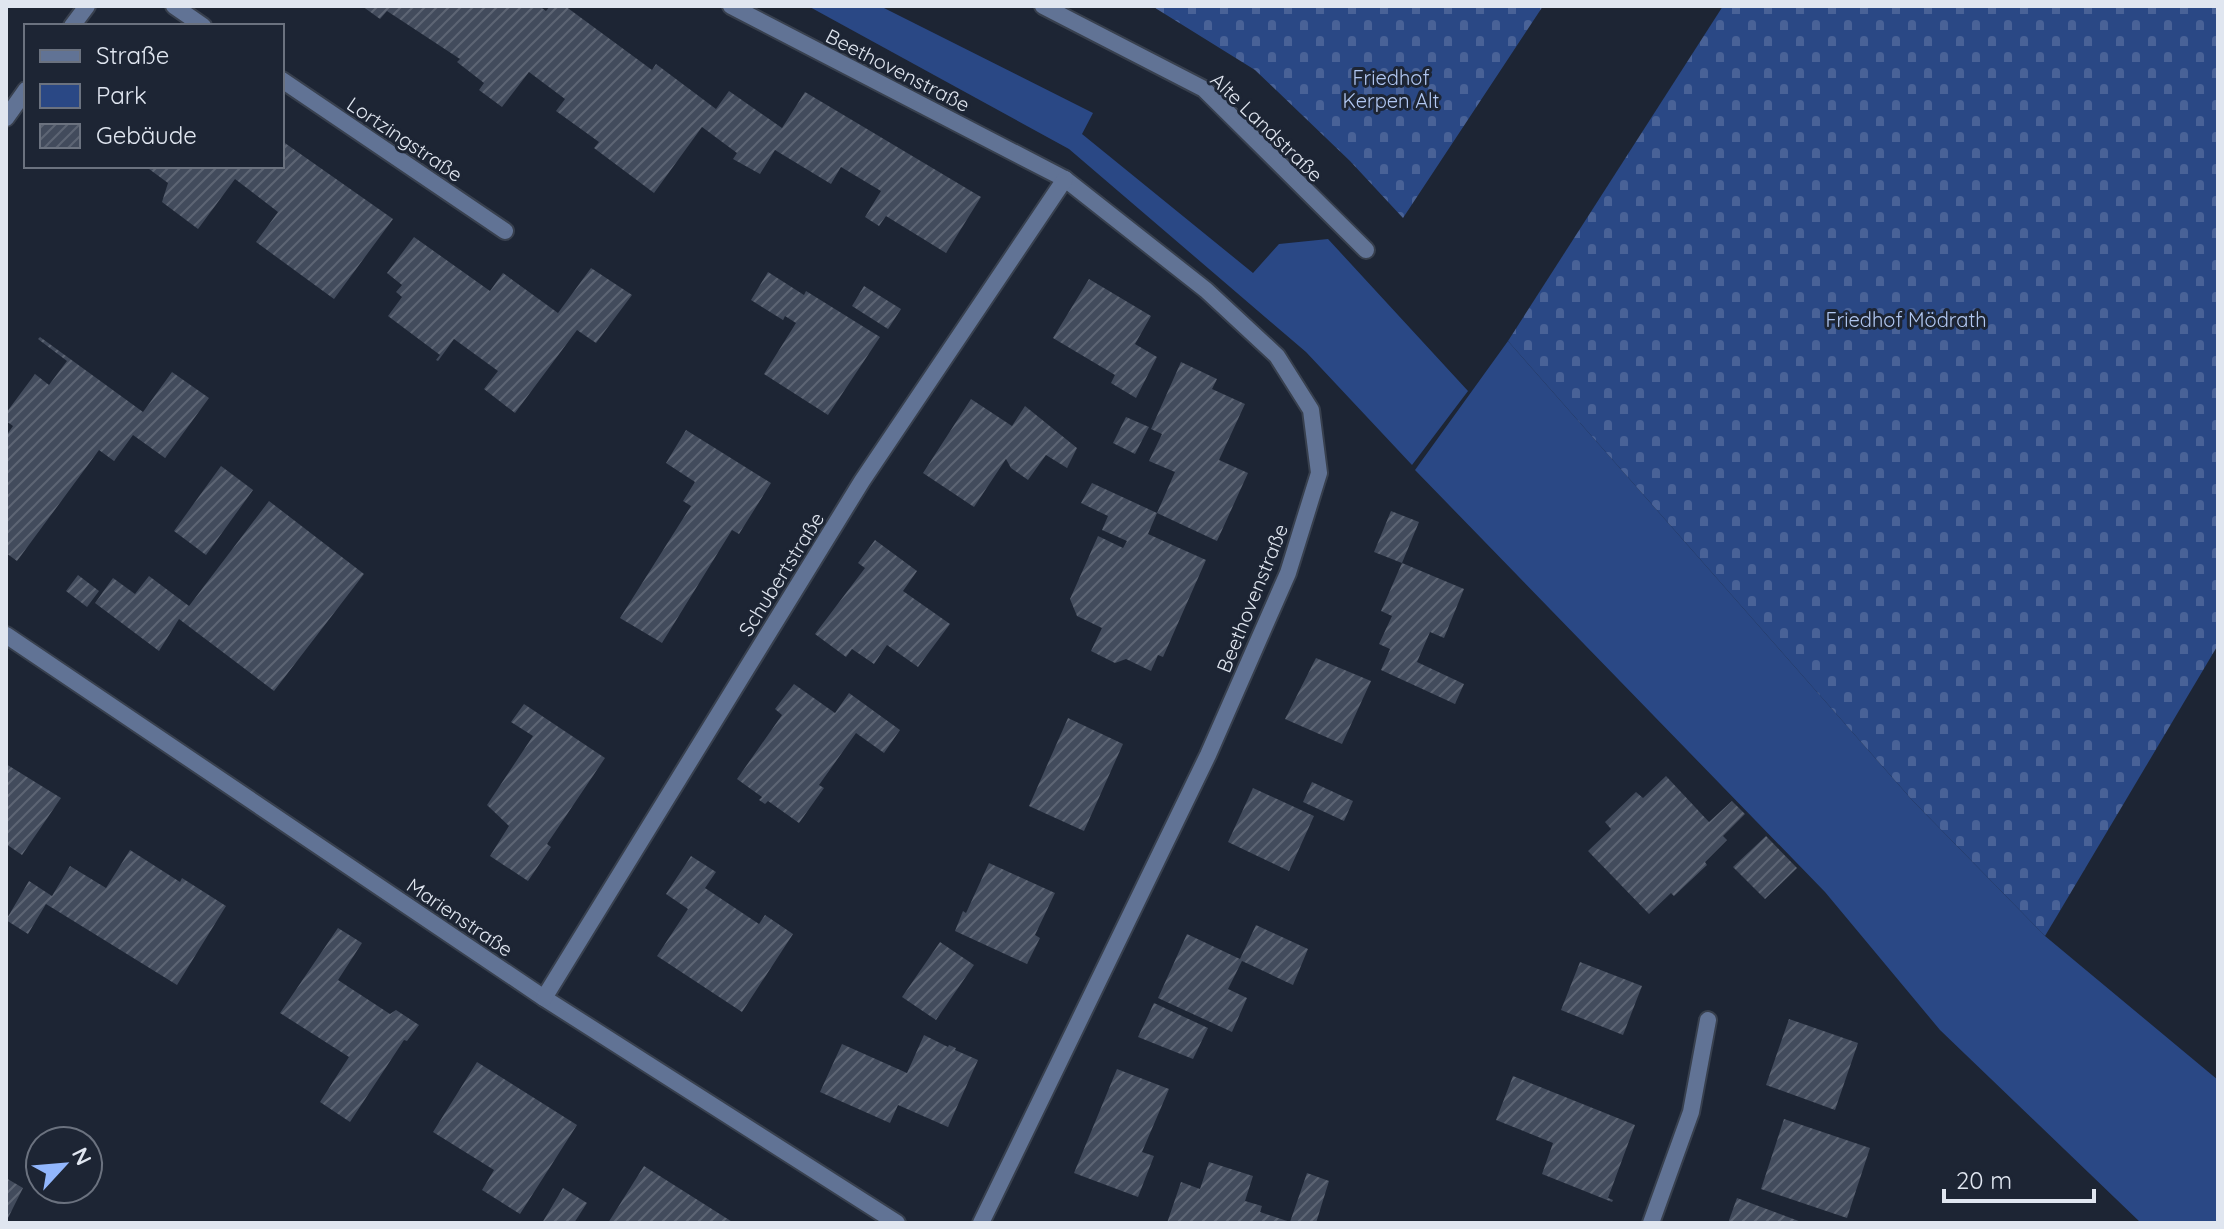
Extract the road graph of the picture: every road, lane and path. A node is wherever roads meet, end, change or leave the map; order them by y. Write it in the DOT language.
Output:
graph roads {
  1 [pos="87,6"];
  2 [pos="174,6"];
  3 [pos="731,6"];
  4 [pos="1043,6"];
  5 [pos="74,24"];
  6 [pos="200,24"];
  7 [pos="284,81"];
  8 [pos="24,93"];
  9 [pos="6,118"];
  10 [pos="1065,179"];
  11 [pos="505,231"];
  12 [pos="1366,250"];
  13 [pos="6,635"];
  14 [pos="544,998"];
  15 [pos="1708,1020"];
  16 [pos="897,1223"];
  17 [pos="981,1223"];
  18 [pos="1651,1223"];
  1 -- 5 [label="street"];
  2 -- 6 [label="street"];
  3 -- 10 [label="street, Beethovenstraße"];
  4 -- 12 [label="street, Alte Landstraße"];
  7 -- 11 [label="street, Lortzingstraße"];
  8 -- 9 [label="street"];
  10 -- 14 [label="street, Schubertstraße"];
  10 -- 17 [label="street, Beethovenstraße"];
  13 -- 14 [label="street, Marienstraße"];
  14 -- 16 [label="street, Marienstraße"];
  15 -- 18 [label="street"];
}
